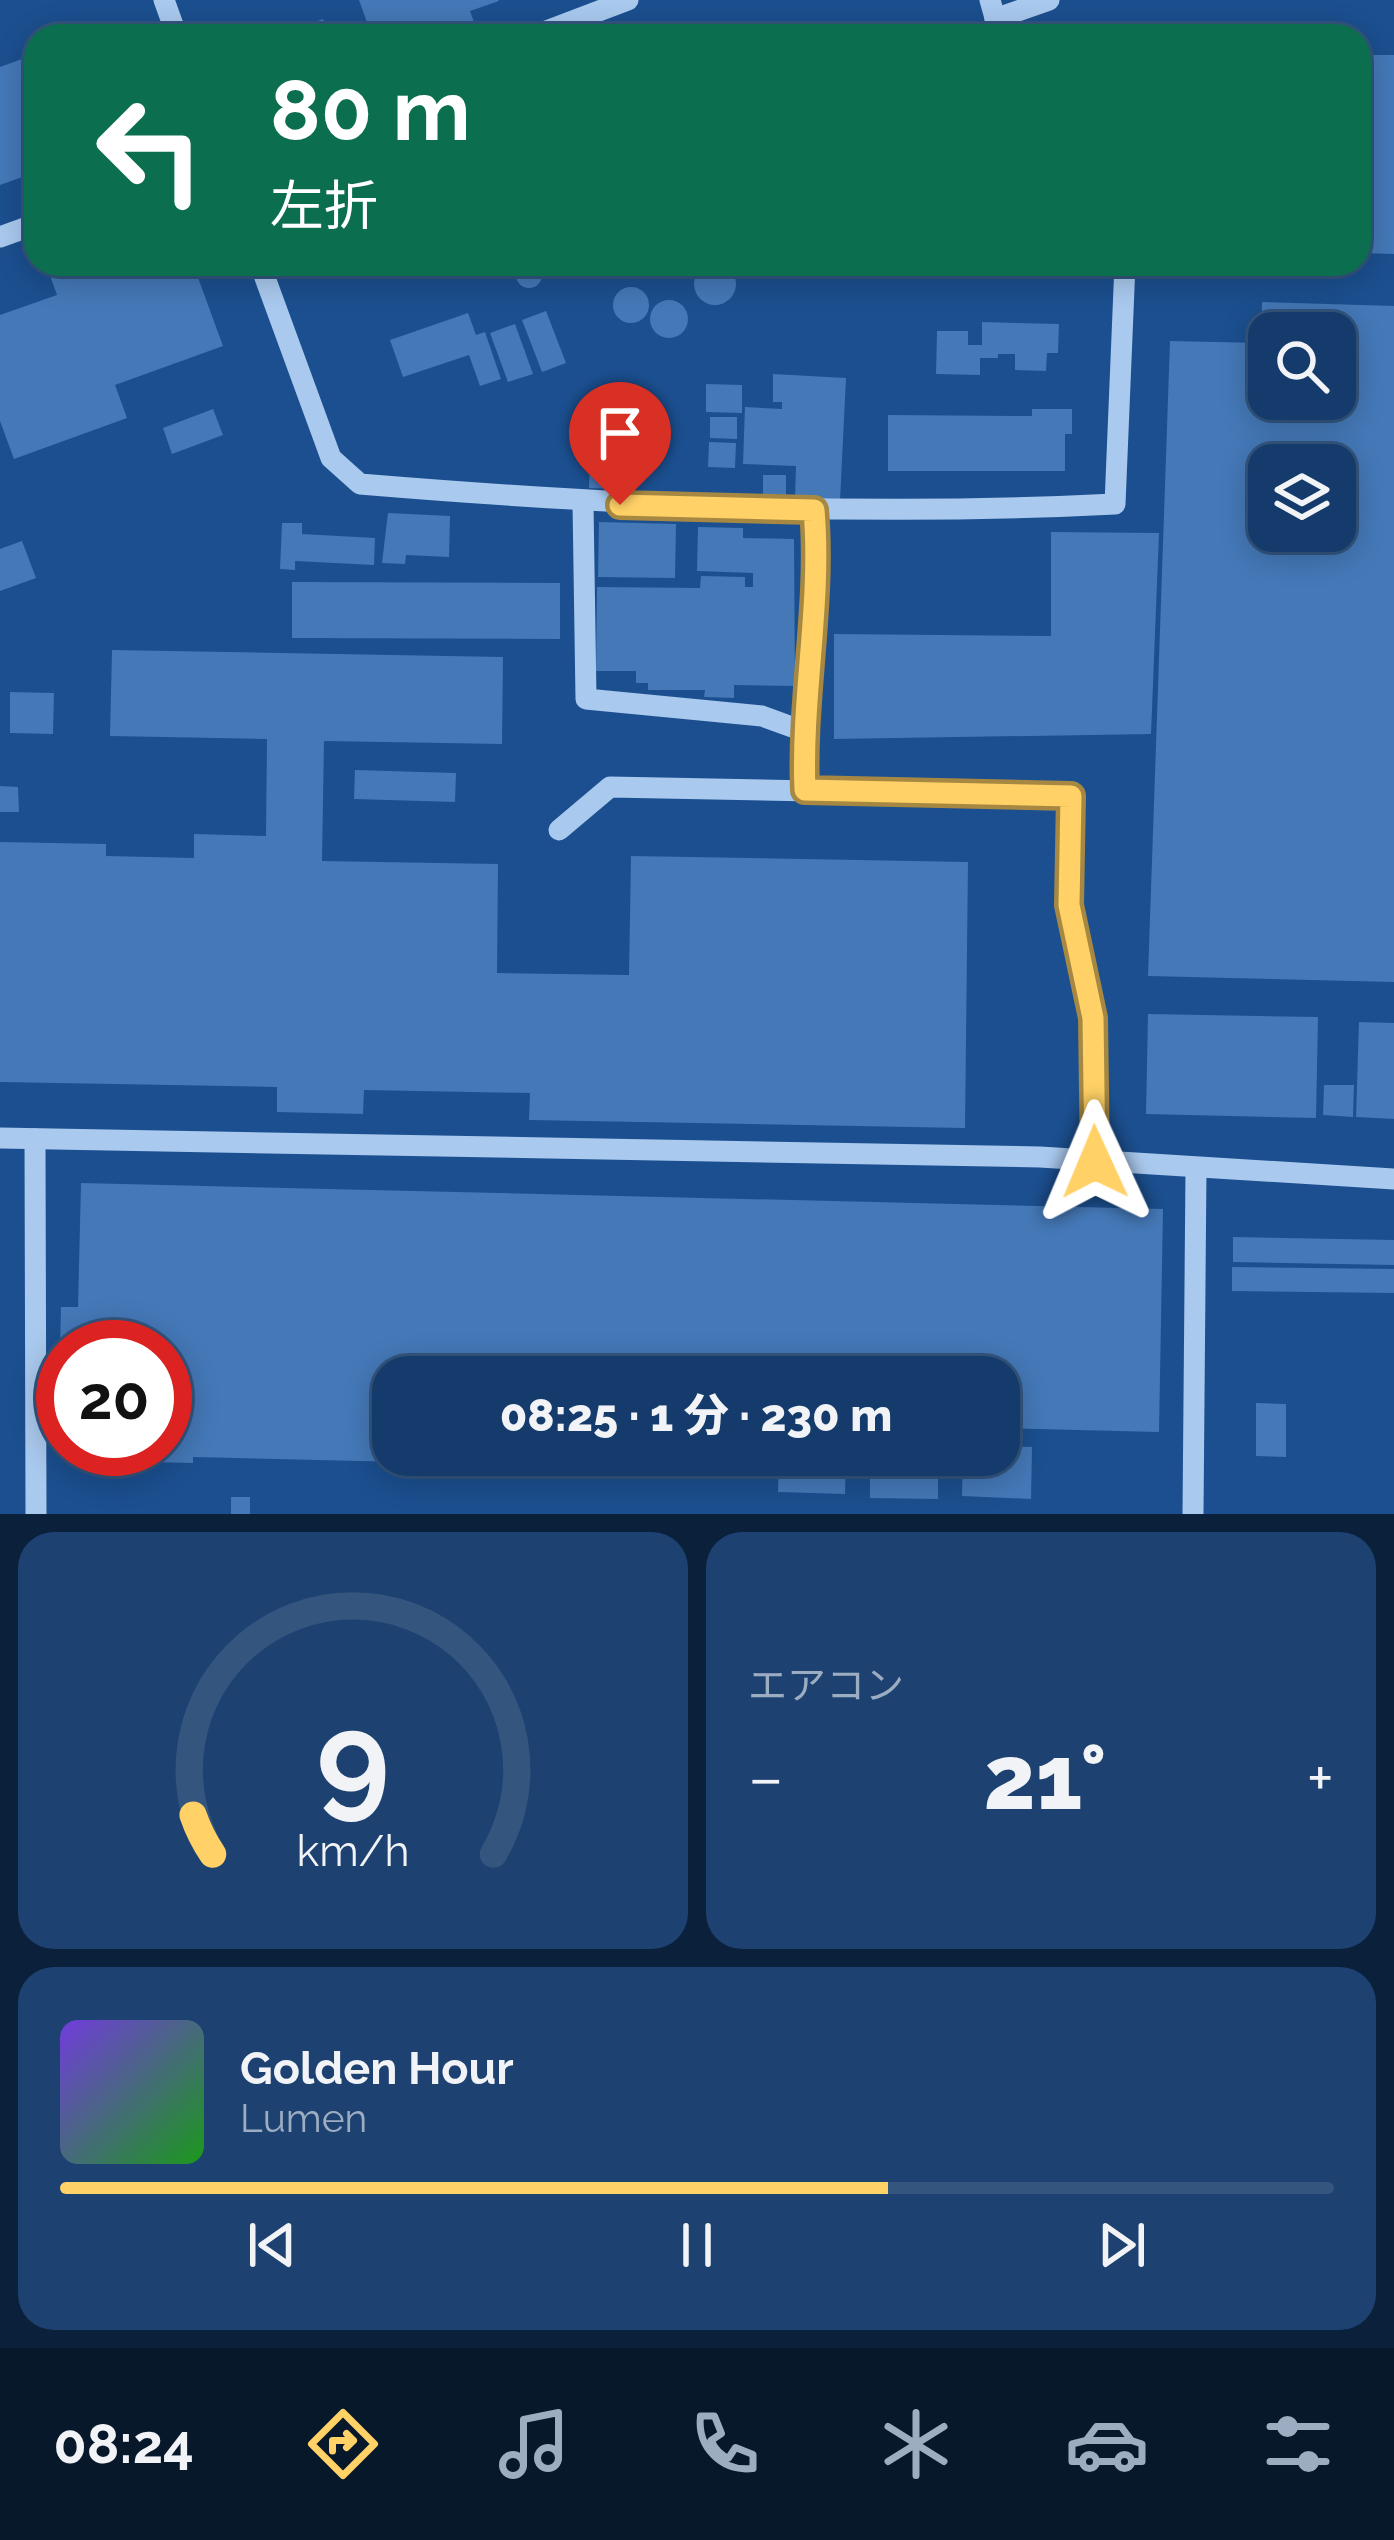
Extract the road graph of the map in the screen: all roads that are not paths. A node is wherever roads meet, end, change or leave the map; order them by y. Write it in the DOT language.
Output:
graph roads {
  1 [pos="628,0"];
  2 [pos="1049,0"];
  3 [pos="995,18"];
  4 [pos="565,24"];
  5 [pos="264,276"];
  6 [pos="1124,276"];
  7 [pos="583,503"];
  8 [pos="814,510"];
  9 [pos="803,731"];
  10 [pos="805,790"];
  11 [pos="559,830"];
  12 [pos="0,1138"];
  13 [pos="35,1139"];
  14 [pos="1095,1162"];
  15 [pos="1196,1169"];
  16 [pos="1394,1178"];
  17 [pos="36,1514"];
  18 [pos="1193,1514"];
  1 -- 4 [label="lane"];
  2 -- 3 [label="lane"];
  5 -- 7 [label="lane"];
  6 -- 8 [label="lane"];
  7 -- 8 [label="lane"];
  7 -- 9 [label="lane"];
  8 -- 9 [label="lane"];
  9 -- 10 [label="lane"];
  10 -- 11 [label="lane"];
  10 -- 14 [label="lane"];
  12 -- 13 [label="lane"];
  13 -- 14 [label="lane"];
  13 -- 17 [label="lane"];
  14 -- 15 [label="lane"];
  15 -- 16 [label="lane"];
  15 -- 18 [label="lane"];
}
